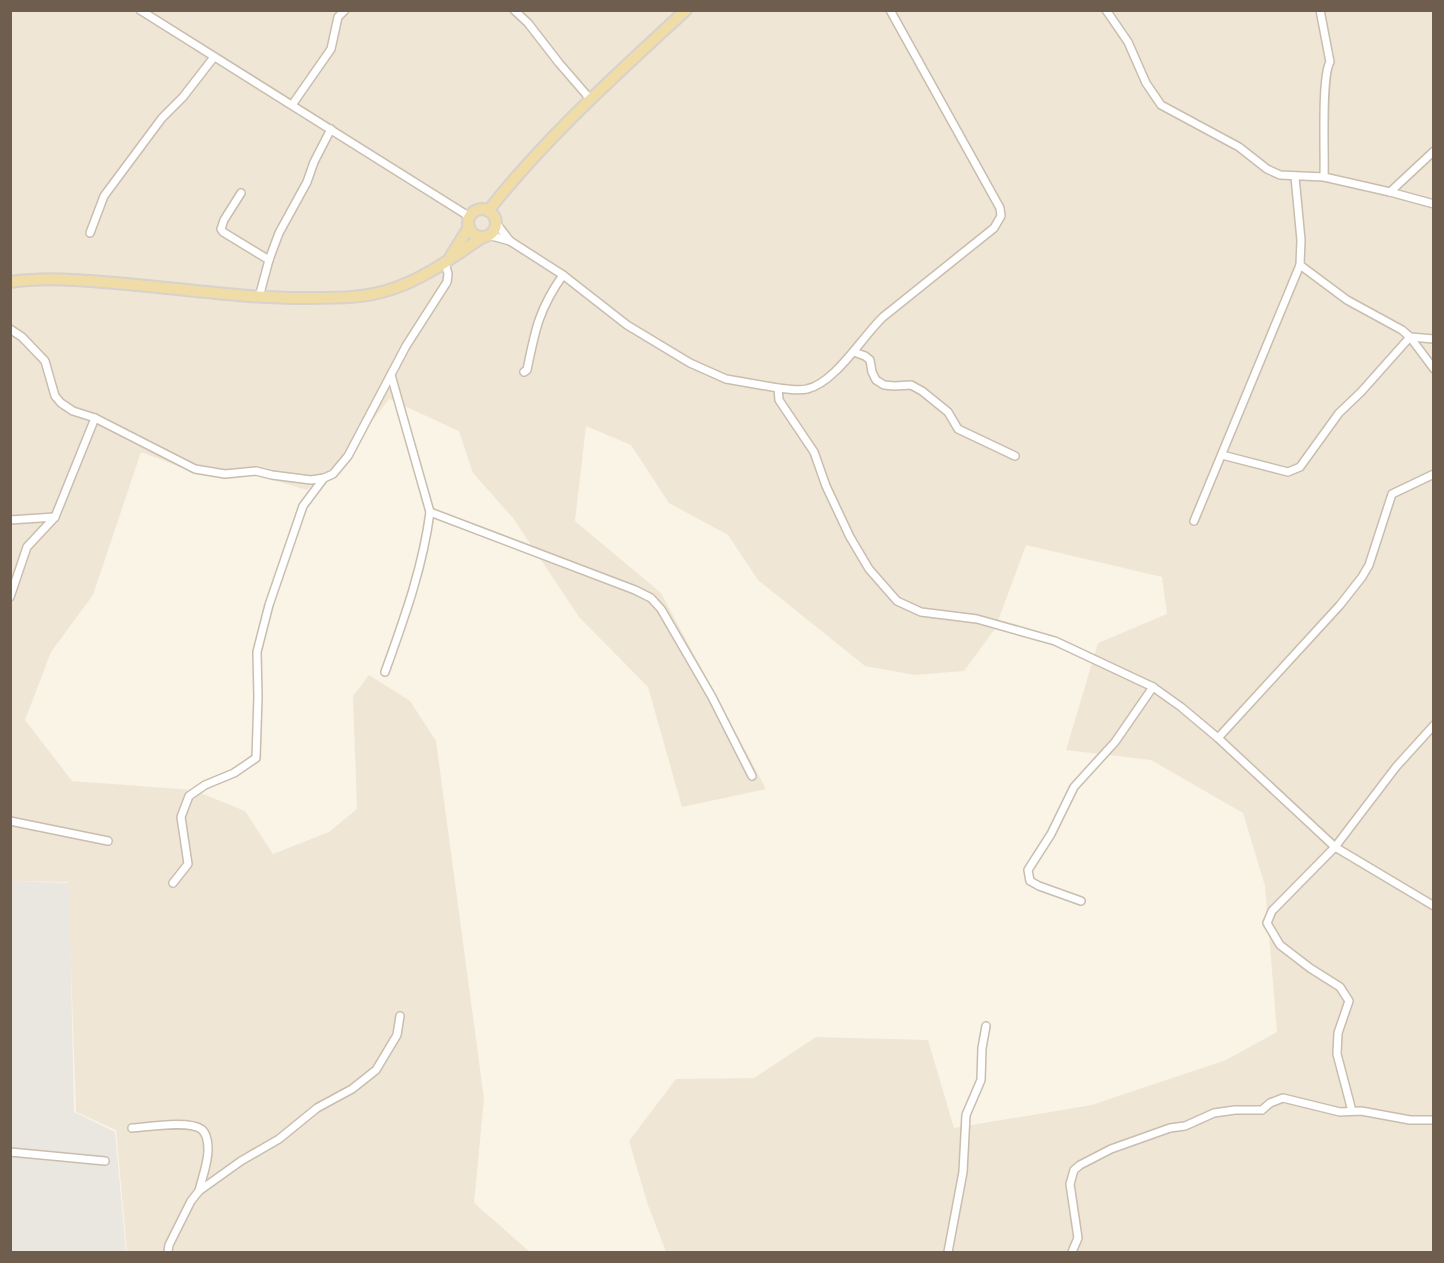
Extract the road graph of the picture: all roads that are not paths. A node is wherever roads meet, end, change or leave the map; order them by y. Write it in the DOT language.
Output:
graph roads {
  1 [pos="140,10"];
  2 [pos="345,10"];
  3 [pos="514,10"];
  4 [pos="686,10"];
  5 [pos="890,10"];
  6 [pos="1106,10"];
  7 [pos="1320,10"];
  8 [pos="214,57"];
  9 [pos="591,100"];
  10 [pos="292,105"];
  11 [pos="331,129"];
  12 [pos="1434,151"];
  13 [pos="1295,177"];
  14 [pos="1324,177"];
  15 [pos="1390,192"];
  16 [pos="241,193"];
  17 [pos="1434,204"];
  18 [pos="488,211"];
  19 [pos="470,222"];
  20 [pos="496,223"];
  21 [pos="90,233"];
  22 [pos="486,236"];
  23 [pos="510,241"];
  24 [pos="269,260"];
  25 [pos="447,260"];
  26 [pos="1300,265"];
  27 [pos="563,275"];
  28 [pos="10,282"];
  29 [pos="259,297"];
  30 [pos="10,329"];
  31 [pos="1410,337"];
  32 [pos="1434,339"];
  33 [pos="854,352"];
  34 [pos="1434,369"];
  35 [pos="524,372"];
  36 [pos="391,375"];
  37 [pos="778,388"];
  38 [pos="95,418"];
  39 [pos="1222,455"];
  40 [pos="1015,456"];
  41 [pos="1434,474"];
  42 [pos="324,478"];
  43 [pos="430,512"];
  44 [pos="55,517"];
  45 [pos="10,520"];
  46 [pos="1194,521"];
  47 [pos="10,597"];
  48 [pos="385,672"];
  49 [pos="1153,687"];
  50 [pos="1434,725"];
  51 [pos="1218,738"];
  52 [pos="752,776"];
  53 [pos="10,821"];
  54 [pos="108,841"];
  55 [pos="1335,848"];
  56 [pos="173,883"];
  57 [pos="1080,901"];
  58 [pos="1434,906"];
  59 [pos="400,1016"];
  60 [pos="986,1026"];
  61 [pos="1352,1111"];
  62 [pos="1434,1120"];
  63 [pos="132,1128"];
  64 [pos="10,1152"];
  65 [pos="105,1161"];
  66 [pos="198,1191"];
  67 [pos="168,1252"];
  68 [pos="948,1252"];
  69 [pos="1072,1252"];
  1 -- 8 [label="street"];
  2 -- 10 [label="street"];
  3 -- 9 [label="street"];
  4 -- 9 [label="main road"];
  5 -- 33 [label="street"];
  6 -- 13 [label="street"];
  7 -- 14 [label="street"];
  8 -- 10 [label="street"];
  8 -- 21 [label="street"];
  9 -- 18 [label="main road"];
  10 -- 11 [label="street"];
  11 -- 19 [label="street"];
  11 -- 24 [label="street"];
  12 -- 15 [label="street"];
  13 -- 14 [label="street"];
  13 -- 26 [label="street"];
  14 -- 15 [label="street"];
  15 -- 17 [label="street"];
  16 -- 24 [label="street"];
  18 -- 19 [label="main road"];
  18 -- 20 [label="main road"];
  19 -- 22 [label="main road"];
  19 -- 25 [label="main road"];
  20 -- 22 [label="main road"];
  20 -- 23 [label="street"];
  22 -- 23 [label="street"];
  22 -- 25 [label="main road"];
  23 -- 27 [label="street"];
  24 -- 29 [label="street"];
  25 -- 29 [label="main road"];
  25 -- 36 [label="street"];
  26 -- 31 [label="street"];
  26 -- 39 [label="street"];
  27 -- 35 [label="street"];
  27 -- 37 [label="street"];
  28 -- 29 [label="main road"];
  30 -- 38 [label="street"];
  31 -- 32 [label="street"];
  31 -- 34 [label="street"];
  31 -- 39 [label="street"];
  33 -- 37 [label="street"];
  33 -- 40 [label="street"];
  36 -- 42 [label="street"];
  36 -- 43 [label="street"];
  37 -- 49 [label="street"];
  38 -- 42 [label="street"];
  38 -- 44 [label="street"];
  39 -- 46 [label="street"];
  41 -- 51 [label="street"];
  42 -- 56 [label="street"];
  43 -- 48 [label="street"];
  43 -- 52 [label="street"];
  44 -- 45 [label="street"];
  44 -- 47 [label="street"];
  49 -- 51 [label="street"];
  49 -- 57 [label="street"];
  50 -- 55 [label="street"];
  51 -- 55 [label="street"];
  53 -- 54 [label="street"];
  55 -- 58 [label="street"];
  55 -- 61 [label="street"];
  59 -- 66 [label="street"];
  60 -- 68 [label="street"];
  61 -- 62 [label="street"];
  61 -- 69 [label="street"];
  63 -- 66 [label="street"];
  64 -- 65 [label="street"];
  66 -- 67 [label="street"];
}
